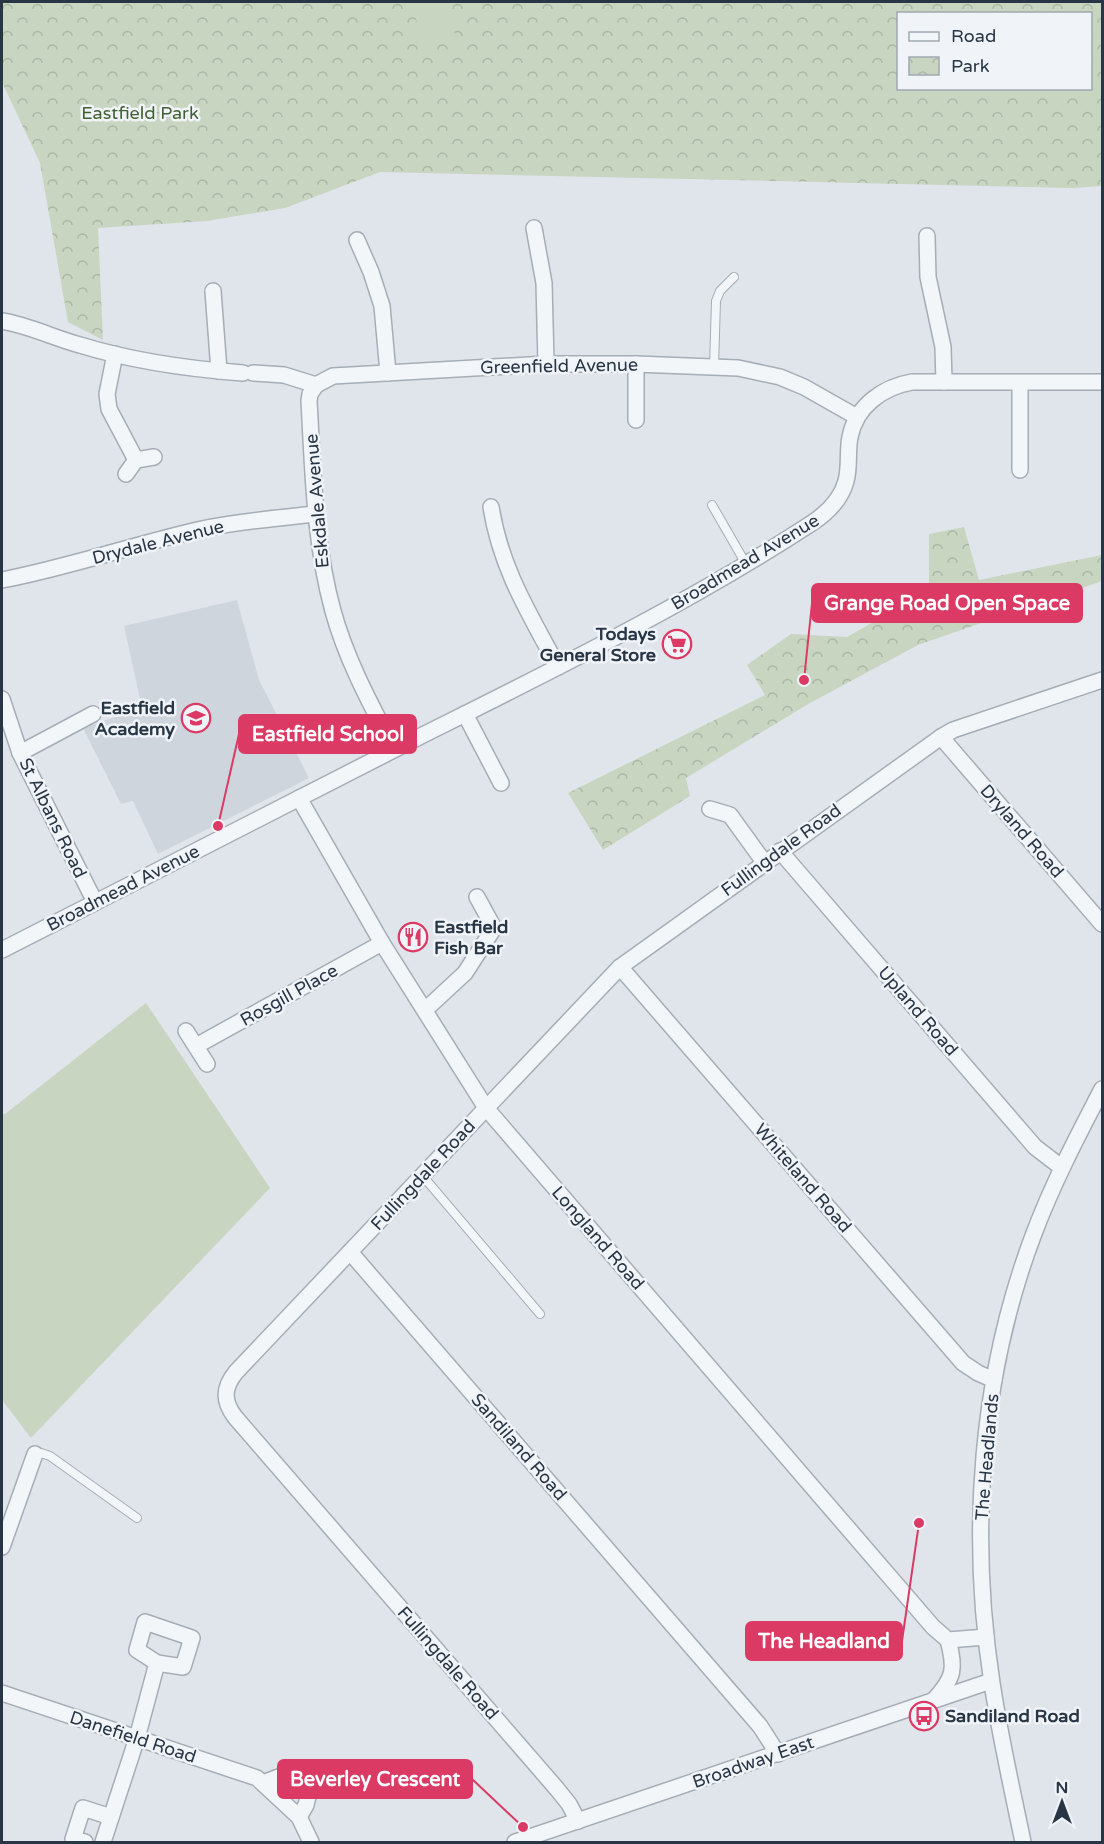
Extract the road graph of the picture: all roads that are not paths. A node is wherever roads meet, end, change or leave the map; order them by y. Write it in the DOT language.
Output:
graph roads {
  1 [pos="534,228"];
  2 [pos="927,236"];
  3 [pos="357,240"];
  4 [pos="734,277"];
  5 [pos="213,291"];
  6 [pos="2,321"];
  7 [pos="115,354"];
  8 [pos="546,364"];
  9 [pos="636,364"];
  10 [pos="714,367"];
  11 [pos="219,371"];
  12 [pos="388,373"];
  13 [pos="944,382"];
  14 [pos="1102,382"];
  15 [pos="316,384"];
  16 [pos="1020,384"];
  17 [pos="857,417"];
  18 [pos="636,420"];
  19 [pos="154,457"];
  20 [pos="136,460"];
  21 [pos="1020,470"];
  22 [pos="126,474"];
  23 [pos="712,505"];
  24 [pos="491,507"];
  25 [pos="316,514"];
  26 [pos="746,564"];
  27 [pos="2,580"];
  28 [pos="558,667"];
  29 [pos="1102,680"];
  30 [pos="2,699"];
  31 [pos="93,714"];
  32 [pos="465,714"];
  33 [pos="941,737"];
  34 [pos="394,749"];
  35 [pos="20,753"];
  36 [pos="501,783"];
  37 [pos="299,798"];
  38 [pos="710,809"];
  39 [pos="780,851"];
  40 [pos="764,862"];
  41 [pos="477,897"];
  42 [pos="95,902"];
  43 [pos="1102,924"];
  44 [pos="382,944"];
  45 [pos="2,950"];
  46 [pos="620,967"];
  47 [pos="425,1010"];
  48 [pos="186,1031"];
  49 [pos="196,1047"];
  50 [pos="207,1064"];
  51 [pos="1102,1089"];
  52 [pos="486,1108"];
  53 [pos="1061,1167"];
  54 [pos="422,1175"];
  55 [pos="350,1252"];
  56 [pos="540,1314"];
  57 [pos="994,1380"];
  58 [pos="35,1454"];
  59 [pos="137,1518"];
  60 [pos="2,1546"];
  61 [pos="986,1637"];
  62 [pos="948,1640"];
  63 [pos="157,1663"];
  64 [pos="991,1681"];
  65 [pos="2,1693"];
  66 [pos="934,1700"];
  67 [pos="137,1738"];
  68 [pos="778,1754"];
  69 [pos="263,1783"];
  70 [pos="111,1816"];
  71 [pos="300,1817"];
  72 [pos="578,1821"];
  73 [pos="85,1842"];
  74 [pos="104,1842"];
  75 [pos="311,1842"];
  76 [pos="520,1842"];
  77 [pos="1023,1842"];
  1 -- 8 [label="street"];
  2 -- 13 [label="street"];
  3 -- 12 [label="street"];
  4 -- 10 [label="lane"];
  5 -- 11 [label="street"];
  6 -- 7 [label="street"];
  7 -- 11 [label="street"];
  7 -- 20 [label="street"];
  8 -- 9 [label="street, Greenfield Avenue"];
  8 -- 12 [label="street, Greenfield Avenue"];
  9 -- 10 [label="street, Greenfield Avenue"];
  9 -- 18 [label="street"];
  10 -- 17 [label="street, Greenfield Avenue"];
  11 -- 15 [label="street"];
  12 -- 15 [label="street, Greenfield Avenue"];
  13 -- 16 [label="street"];
  13 -- 17 [label="street"];
  14 -- 16 [label="street"];
  15 -- 25 [label="street, Eskdale Avenue"];
  16 -- 21 [label="street"];
  17 -- 26 [label="street, Broadmead Avenue"];
  19 -- 20 [label="street"];
  20 -- 22 [label="street"];
  23 -- 26 [label="lane"];
  24 -- 28 [label="street"];
  25 -- 27 [label="street, Drydale Avenue"];
  25 -- 34 [label="street, Eskdale Avenue"];
  26 -- 28 [label="street, Broadmead Avenue"];
  28 -- 32 [label="street, Broadmead Avenue"];
  29 -- 33 [label="street, Fullingdale Road"];
  30 -- 35 [label="street, St Albans Road"];
  31 -- 35 [label="street"];
  32 -- 34 [label="street, Broadmead Avenue"];
  32 -- 36 [label="street"];
  33 -- 39 [label="street, Fullingdale Road"];
  33 -- 43 [label="street, Dryland Road"];
  34 -- 37 [label="street, Broadmead Avenue"];
  35 -- 42 [label="street, St Albans Road"];
  37 -- 42 [label="street, Broadmead Avenue"];
  37 -- 44 [label="street, Longland Road"];
  38 -- 40 [label="street"];
  39 -- 40 [label="street, Fullingdale Road"];
  39 -- 53 [label="street, Upland Road"];
  40 -- 46 [label="street, Fullingdale Road"];
  41 -- 47 [label="street"];
  42 -- 45 [label="street, Broadmead Avenue"];
  44 -- 47 [label="street, Longland Road"];
  44 -- 49 [label="street, Rosgill Place"];
  46 -- 52 [label="street, Fullingdale Road"];
  46 -- 57 [label="street, Whiteland Road"];
  47 -- 52 [label="street, Longland Road"];
  48 -- 49 [label="street"];
  49 -- 50 [label="street"];
  51 -- 53 [label="street, The Headlands"];
  52 -- 54 [label="street, Fullingdale Road"];
  52 -- 62 [label="street, Longland Road"];
  53 -- 57 [label="street, The Headlands"];
  54 -- 55 [label="street, Fullingdale Road"];
  54 -- 56 [label="lane"];
  55 -- 68 [label="street, Sandiland Road"];
  55 -- 72 [label="street, Fullingdale Road"];
  57 -- 61 [label="street, The Headlands"];
  58 -- 59 [label="lane"];
  58 -- 60 [label="street"];
  61 -- 62 [label="street"];
  61 -- 64 [label="street, The Headlands"];
  62 -- 66 [label="street"];
  63 -- 67 [label="street"];
  64 -- 66 [label="street, Broadway East"];
  64 -- 77 [label="street, The Headlands"];
  65 -- 67 [label="street, Danefield Road"];
  66 -- 68 [label="street, Broadway East"];
  67 -- 69 [label="street, Danefield Road"];
  67 -- 70 [label="street"];
  68 -- 72 [label="street, Broadway East"];
  69 -- 71 [label="street, Danefield Road"];
  69 -- 71 [label="street"];
  70 -- 73 [label="street"];
  70 -- 74 [label="street"];
  71 -- 75 [label="street, Danefield Road"];
  72 -- 76 [label="street, Broadway East"];
}
